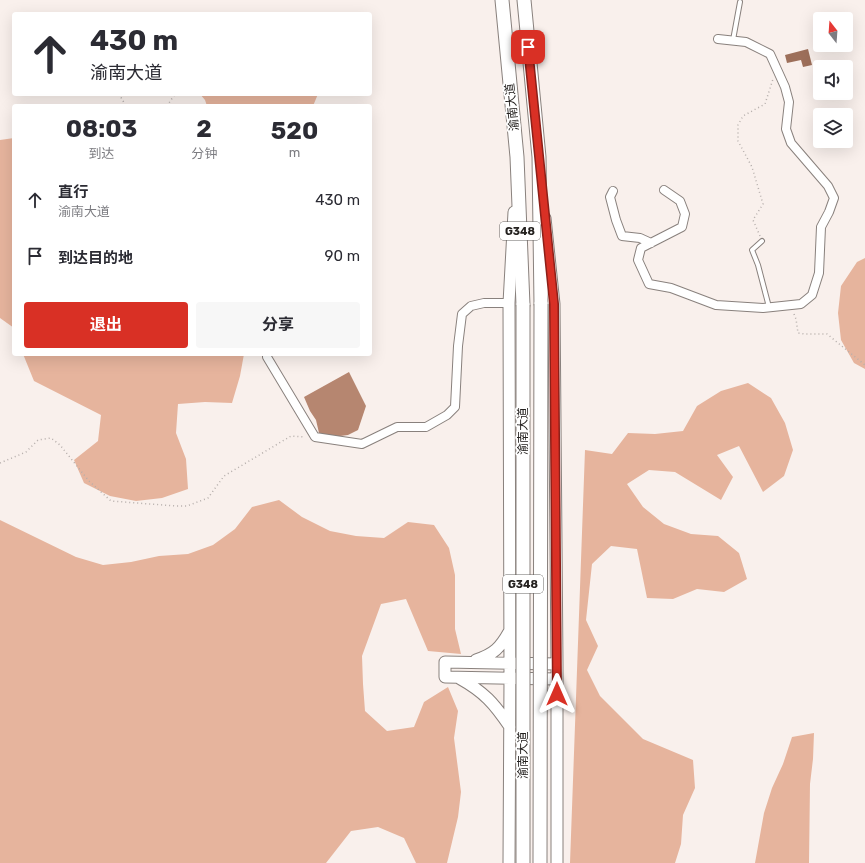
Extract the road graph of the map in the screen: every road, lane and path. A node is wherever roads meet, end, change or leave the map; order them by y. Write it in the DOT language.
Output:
graph roads {
  1 [pos="502,0"];
  2 [pos="524,0"];
  3 [pos="740,2"];
  4 [pos="718,38"];
  5 [pos="733,40"];
  6 [pos="777,67"];
  7 [pos="517,157"];
  8 [pos="539,157"];
  9 [pos="664,190"];
  10 [pos="613,191"];
  11 [pos="762,241"];
  12 [pos="651,243"];
  13 [pos="509,303"];
  14 [pos="791,305"];
  15 [pos="769,308"];
  16 [pos="267,356"];
  17 [pos="865,365"];
  18 [pos="315,437"];
  19 [pos="0,463"];
  20 [pos="510,632"];
  21 [pos="470,662"];
  22 [pos="510,663"];
  23 [pos="557,664"];
  24 [pos="456,677"];
  25 [pos="510,678"];
  26 [pos="557,678"];
  27 [pos="510,727"];
  28 [pos="509,863"];
  29 [pos="523,863"];
  30 [pos="540,863"];
  31 [pos="557,863"];
  1 -- 7 [label="highway, 渝南大道 / G348"];
  2 -- 8 [label="highway, 渝南大道 / G348"];
  3 -- 5 [label="lane"];
  4 -- 5 [label="street"];
  5 -- 6 [label="street"];
  6 -- 11 [label="path"];
  6 -- 14 [label="street"];
  7 -- 13 [label="main road"];
  7 -- 29 [label="highway, 渝南大道 / G348, bridge"];
  8 -- 23 [label="main road"];
  8 -- 30 [label="highway, 渝南大道 / G348, bridge"];
  9 -- 12 [label="street"];
  10 -- 12 [label="street"];
  11 -- 15 [label="lane"];
  12 -- 15 [label="street"];
  13 -- 18 [label="street"];
  13 -- 20 [label="main road"];
  14 -- 15 [label="street"];
  14 -- 17 [label="path"];
  16 -- 18 [label="street"];
  18 -- 19 [label="path"];
  20 -- 21 [label="main road"];
  20 -- 22 [label="main road"];
  21 -- 22 [label="main road"];
  21 -- 24 [label="main road"];
  22 -- 23 [label="main road"];
  22 -- 25 [label="main road"];
  23 -- 26 [label="main road"];
  24 -- 25 [label="main road"];
  24 -- 27 [label="main road"];
  25 -- 26 [label="main road"];
  25 -- 27 [label="main road"];
  26 -- 31 [label="main road"];
  27 -- 28 [label="main road"];
}
